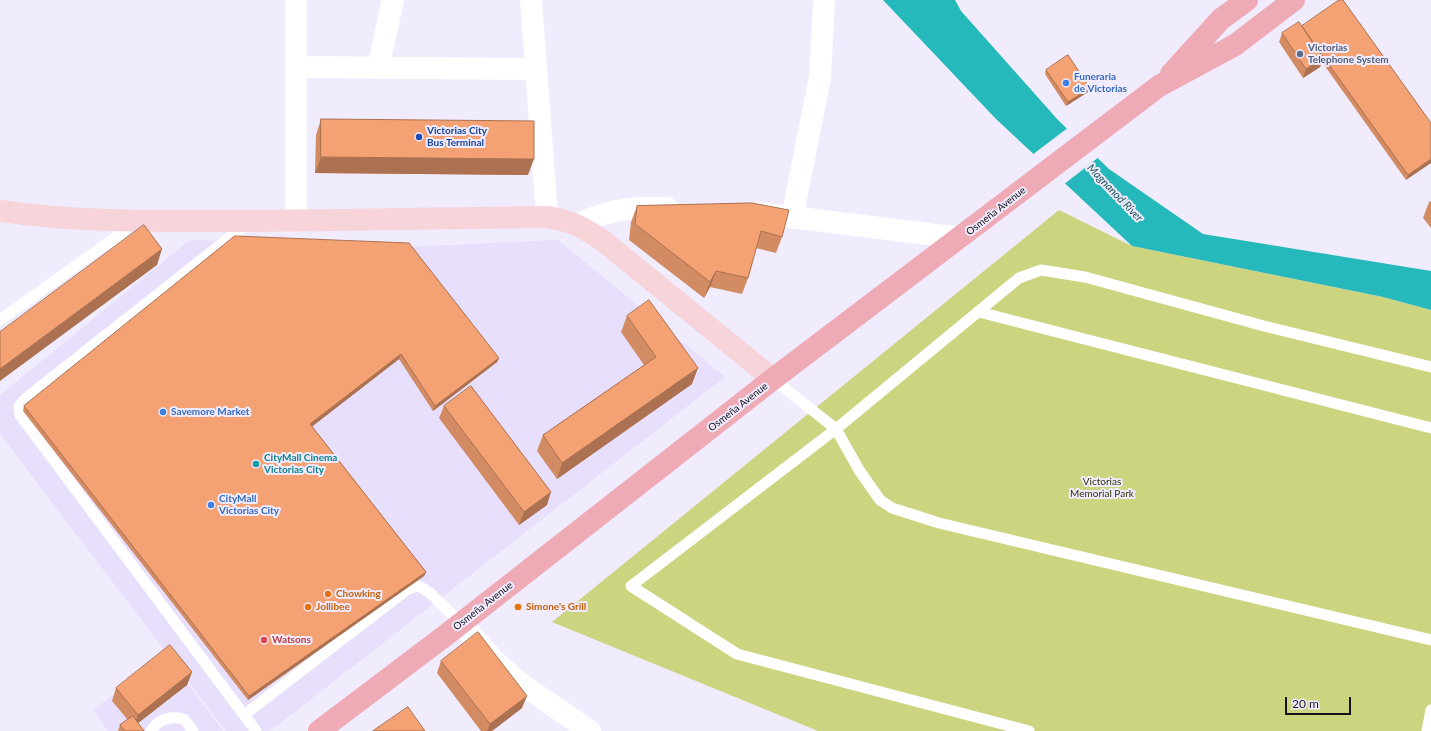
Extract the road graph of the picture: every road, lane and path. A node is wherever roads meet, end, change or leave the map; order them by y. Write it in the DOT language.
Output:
graph roads {
  1 [pos="296,0"];
  2 [pos="393,0"];
  3 [pos="532,0"];
  4 [pos="824,0"];
  5 [pos="1247,0"];
  6 [pos="1294,0"];
  7 [pos="296,67"];
  8 [pos="378,68"];
  9 [pos="536,69"];
  10 [pos="1159,86"];
  11 [pos="685,209"];
  12 [pos="0,211"];
  13 [pos="740,212"];
  14 [pos="546,217"];
  15 [pos="792,218"];
  16 [pos="134,221"];
  17 [pos="251,221"];
  18 [pos="296,221"];
  19 [pos="578,224"];
  20 [pos="960,238"];
  21 [pos="979,312"];
  22 [pos="0,320"];
  23 [pos="1431,367"];
  24 [pos="773,379"];
  25 [pos="1431,428"];
  26 [pos="836,429"];
  27 [pos="461,623"];
  28 [pos="1431,640"];
  29 [pos="1431,710"];
  30 [pos="244,716"];
  31 [pos="151,731"];
  32 [pos="193,731"];
  33 [pos="256,731"];
  34 [pos="319,731"];
  35 [pos="590,731"];
  36 [pos="1029,731"];
  37 [pos="1427,731"];
  1 -- 7 [label="street"];
  2 -- 8 [label="street"];
  3 -- 9 [label="street"];
  4 -- 15 [label="street"];
  5 -- 10 [label="main road, Osmeña Avenue"];
  6 -- 10 [label="main road, Osmeña Avenue"];
  7 -- 8 [label="street"];
  7 -- 18 [label="street"];
  8 -- 9 [label="street"];
  9 -- 14 [label="street"];
  10 -- 20 [label="main road, Osmeña Avenue"];
  11 -- 19 [label="street"];
  12 -- 16 [label="street"];
  13 -- 15 [label="street"];
  14 -- 18 [label="street"];
  14 -- 19 [label="street"];
  15 -- 20 [label="street"];
  16 -- 17 [label="street"];
  16 -- 22 [label="lane"];
  17 -- 18 [label="street"];
  17 -- 30 [label="lane"];
  19 -- 24 [label="street"];
  20 -- 24 [label="main road, Osmeña Avenue"];
  21 -- 23 [label="lane"];
  21 -- 25 [label="lane"];
  21 -- 26 [label="lane"];
  24 -- 26 [label="lane"];
  24 -- 27 [label="main road, Osmeña Avenue"];
  26 -- 28 [label="lane"];
  26 -- 36 [label="lane"];
  27 -- 30 [label="lane"];
  27 -- 34 [label="main road, Osmeña Avenue"];
  27 -- 35 [label="street"];
  29 -- 37 [label="lane"];
  30 -- 33 [label="lane"];
  31 -- 32 [label="lane"];
}
